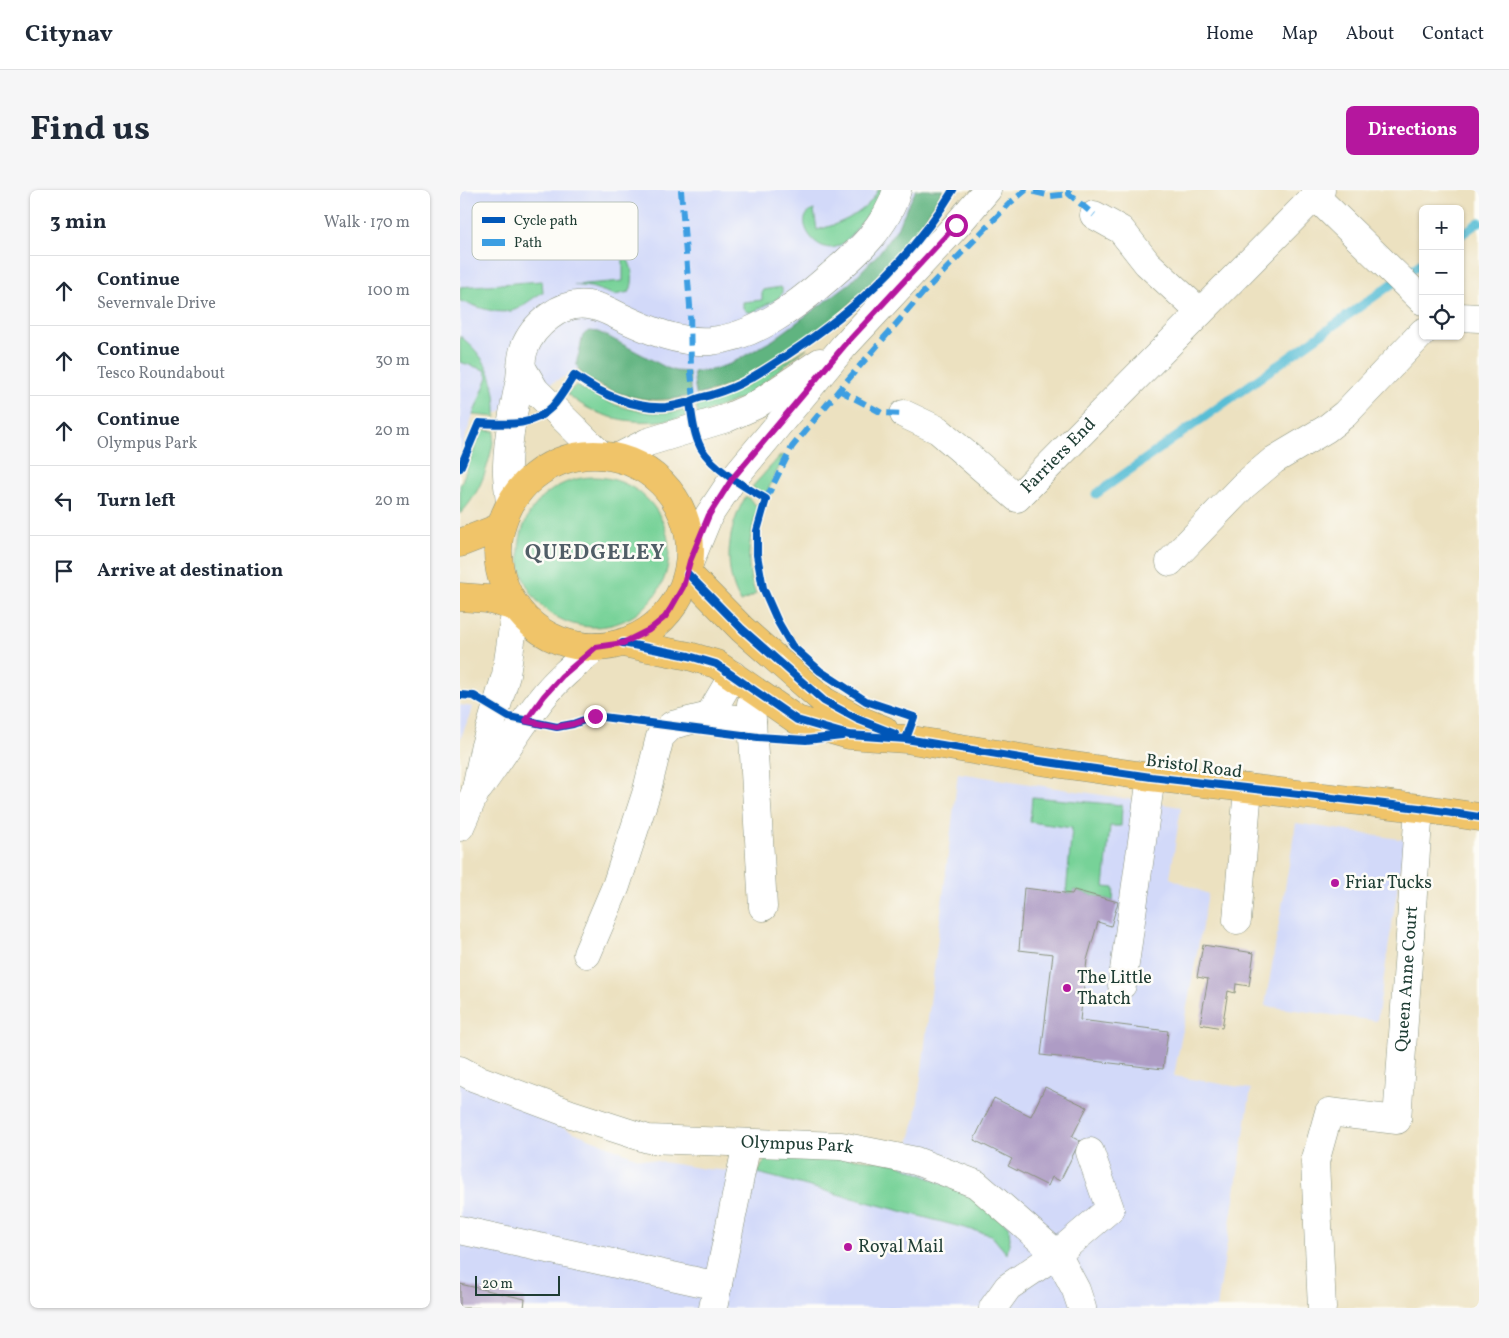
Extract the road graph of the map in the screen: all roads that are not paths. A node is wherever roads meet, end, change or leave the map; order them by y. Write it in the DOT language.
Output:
graph roads {
  1 [pos="897,190"];
  2 [pos="987,190"];
  3 [pos="1318,193"];
  4 [pos="1094,215"];
  5 [pos="1419,296"];
  6 [pos="1200,312"];
  7 [pos="1464,317"];
  8 [pos="1479,318"];
  9 [pos="1419,336"];
  10 [pos="844,346"];
  11 [pos="522,368"];
  12 [pos="904,414"];
  13 [pos="610,456"];
  14 [pos="506,515"];
  15 [pos="460,543"];
  16 [pos="1170,562"];
  17 [pos="689,568"];
  18 [pos="460,597"];
  19 [pos="516,607"];
  20 [pos="623,643"];
  21 [pos="596,647"];
  22 [pos="741,681"];
  23 [pos="709,716"];
  24 [pos="752,721"];
  25 [pos="906,739"];
  26 [pos="1151,777"];
  27 [pos="1248,788"];
  28 [pos="475,793"];
  29 [pos="1419,808"];
  30 [pos="1479,817"];
  31 [pos="460,827"];
  32 [pos="763,907"];
  33 [pos="1237,920"];
  34 [pos="587,954"];
  35 [pos="1122,985"];
  36 [pos="460,1070"];
  37 [pos="747,1143"];
  38 [pos="1090,1152"];
  39 [pos="460,1230"];
  40 [pos="1057,1254"];
  41 [pos="716,1297"];
  42 [pos="994,1308"];
  43 [pos="1082,1308"];
  44 [pos="1322,1308"];
  1 -- 11 [label="street"];
  2 -- 10 [label="street"];
  3 -- 5 [label="street, Farriers End"];
  3 -- 6 [label="street, Farriers End"];
  4 -- 6 [label="street"];
  6 -- 12 [label="street, Farriers End"];
  7 -- 8 [label="street"];
  9 -- 16 [label="street"];
  10 -- 13 [label="street"];
  10 -- 17 [label="street"];
  11 -- 13 [label="street"];
  11 -- 14 [label="street"];
  13 -- 14 [label="main road"];
  13 -- 17 [label="main road"];
  14 -- 15 [label="main road"];
  14 -- 19 [label="main road"];
  17 -- 20 [label="main road"];
  17 -- 25 [label="main road, Bristol Road"];
  18 -- 19 [label="main road"];
  19 -- 21 [label="main road"];
  19 -- 28 [label="street"];
  20 -- 21 [label="main road"];
  20 -- 22 [label="main road, Bristol Road"];
  21 -- 28 [label="street"];
  22 -- 23 [label="street"];
  22 -- 24 [label="street"];
  22 -- 25 [label="main road, Bristol Road"];
  23 -- 24 [label="street"];
  23 -- 34 [label="street"];
  24 -- 32 [label="street"];
  25 -- 26 [label="main road, Bristol Road"];
  26 -- 27 [label="main road, Bristol Road"];
  26 -- 35 [label="street"];
  27 -- 29 [label="main road, Bristol Road"];
  27 -- 33 [label="street"];
  28 -- 31 [label="street"];
  29 -- 30 [label="main road, Bristol Road"];
  29 -- 44 [label="street, Queen Anne Court"];
  36 -- 37 [label="street, Olympus Park"];
  37 -- 40 [label="street, Olympus Park"];
  37 -- 41 [label="street"];
  38 -- 40 [label="street"];
  39 -- 41 [label="street"];
  40 -- 42 [label="street"];
  40 -- 43 [label="street, Olympus Park"];
}
